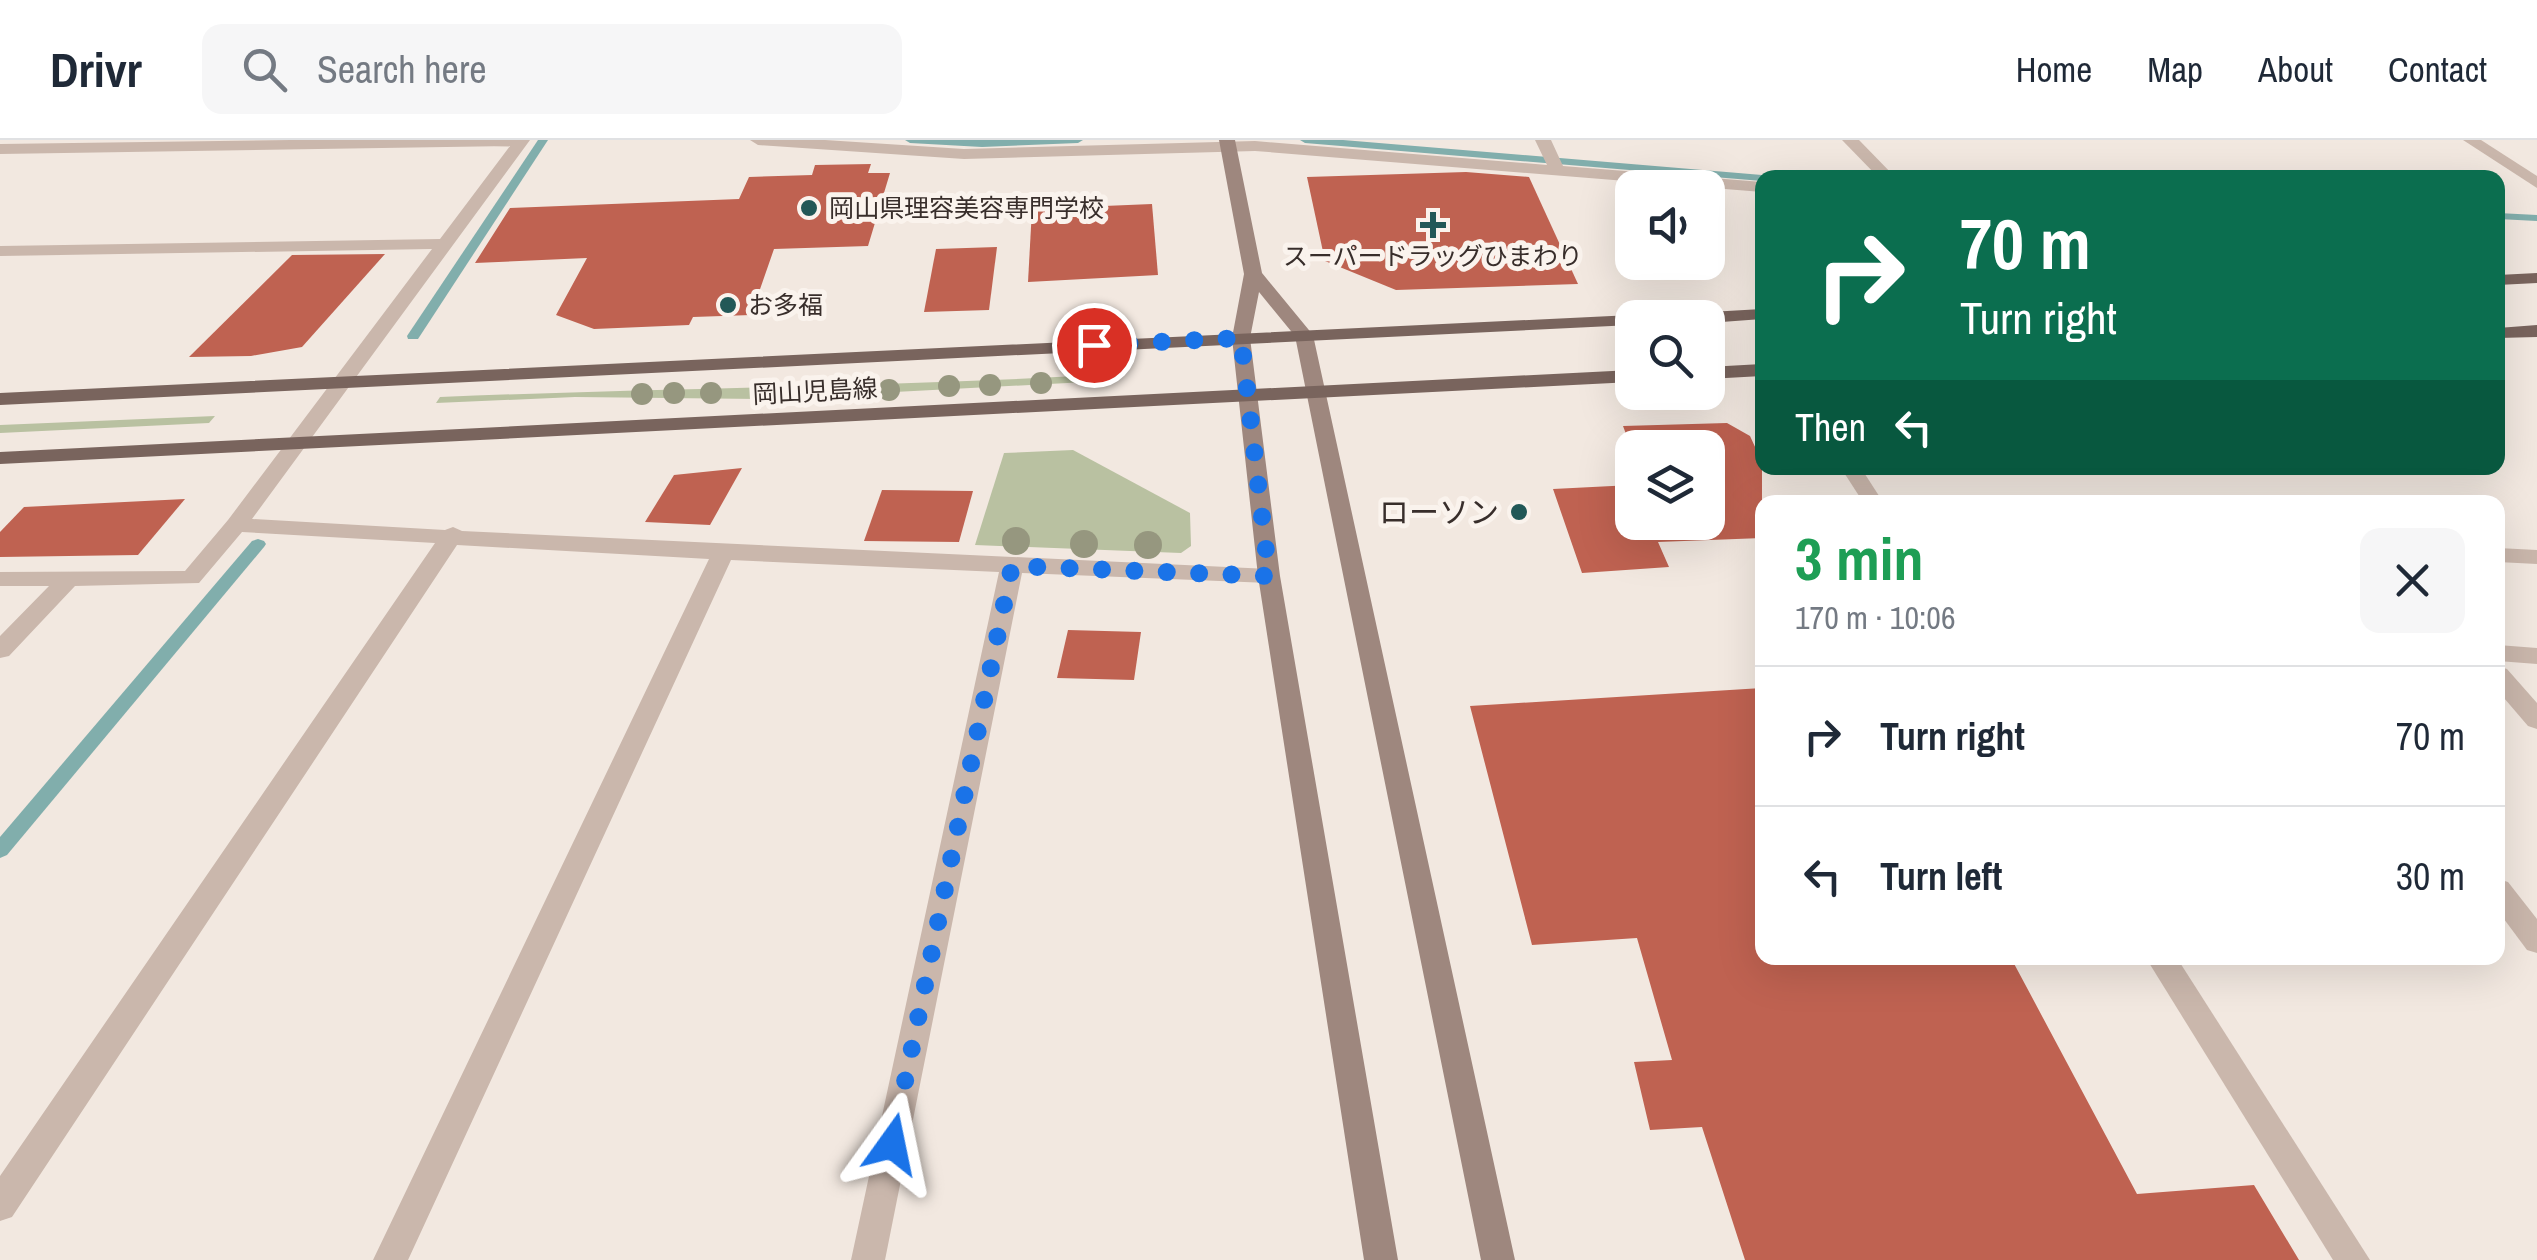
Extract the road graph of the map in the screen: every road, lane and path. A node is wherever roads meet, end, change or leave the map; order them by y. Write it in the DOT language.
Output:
graph roads {
  1 [pos="521,140"];
  2 [pos="758,140"];
  3 [pos="1543,140"];
  4 [pos="1850,140"];
  5 [pos="2471,140"];
  6 [pos="1228,143"];
  7 [pos="1044,145"];
  8 [pos="0,149"];
  9 [pos="1554,163"];
  10 [pos="1880,170"];
  11 [pos="2537,183"];
  12 [pos="1755,186"];
  13 [pos="445,244"];
  14 [pos="0,251"];
  15 [pos="1253,274"];
  16 [pos="2537,278"];
  17 [pos="2505,280"];
  18 [pos="1755,314"];
  19 [pos="1725,316"];
  20 [pos="1615,321"];
  21 [pos="2537,331"];
  22 [pos="2505,333"];
  23 [pos="1304,335"];
  24 [pos="1241,338"];
  25 [pos="1755,370"];
  26 [pos="1725,371"];
  27 [pos="1615,377"];
  28 [pos="343,382"];
  29 [pos="1315,392"];
  30 [pos="1247,396"];
  31 [pos="0,399"];
  32 [pos="295,444"];
  33 [pos="0,458"];
  34 [pos="236,525"];
  35 [pos="453,534"];
  36 [pos="724,553"];
  37 [pos="2505,556"];
  38 [pos="2537,557"];
  39 [pos="1012,566"];
  40 [pos="1269,576"];
  41 [pos="69,579"];
  42 [pos="0,580"];
  43 [pos="0,650"];
  44 [pos="2505,654"];
  45 [pos="2537,656"];
  46 [pos="2505,684"];
  47 [pos="2537,720"];
  48 [pos="2505,899"];
  49 [pos="2537,941"];
  50 [pos="2165,965"];
  51 [pos="0,1204"];
  52 [pos="390,1260"];
  53 [pos="868,1260"];
  54 [pos="1382,1260"];
  55 [pos="1498,1260"];
  56 [pos="2352,1260"];
  1 -- 8 [label="street"];
  1 -- 13 [label="street"];
  2 -- 7 [label="street"];
  3 -- 9 [label="street"];
  4 -- 10 [label="street"];
  5 -- 11 [label="street"];
  6 -- 7 [label="street"];
  6 -- 9 [label="street"];
  6 -- 15 [label="street"];
  9 -- 12 [label="street"];
  13 -- 14 [label="street"];
  13 -- 28 [label="street"];
  15 -- 23 [label="street"];
  15 -- 24 [label="street"];
  16 -- 17 [label="main road"];
  18 -- 19 [label="main road"];
  20 -- 23 [label="main road, 岡山児島線"];
  21 -- 22 [label="main road"];
  23 -- 24 [label="main road, 岡山児島線"];
  23 -- 29 [label="street"];
  24 -- 28 [label="main road, 岡山児島線"];
  24 -- 30 [label="street"];
  25 -- 26 [label="main road"];
  27 -- 29 [label="main road, 岡山児島線"];
  28 -- 31 [label="main road, 岡山児島線"];
  28 -- 32 [label="street"];
  29 -- 30 [label="main road, 岡山児島線"];
  29 -- 55 [label="street"];
  30 -- 32 [label="main road, 岡山児島線"];
  30 -- 40 [label="street"];
  32 -- 33 [label="main road, 岡山児島線"];
  32 -- 34 [label="street"];
  34 -- 35 [label="street"];
  34 -- 41 [label="street"];
  35 -- 36 [label="street"];
  35 -- 51 [label="street"];
  36 -- 39 [label="street"];
  36 -- 52 [label="street"];
  37 -- 38 [label="street"];
  39 -- 40 [label="street"];
  39 -- 53 [label="street"];
  40 -- 54 [label="street"];
  41 -- 42 [label="street"];
  41 -- 43 [label="street"];
  44 -- 45 [label="street"];
  46 -- 47 [label="street"];
  48 -- 49 [label="street"];
  50 -- 56 [label="street"];
}
